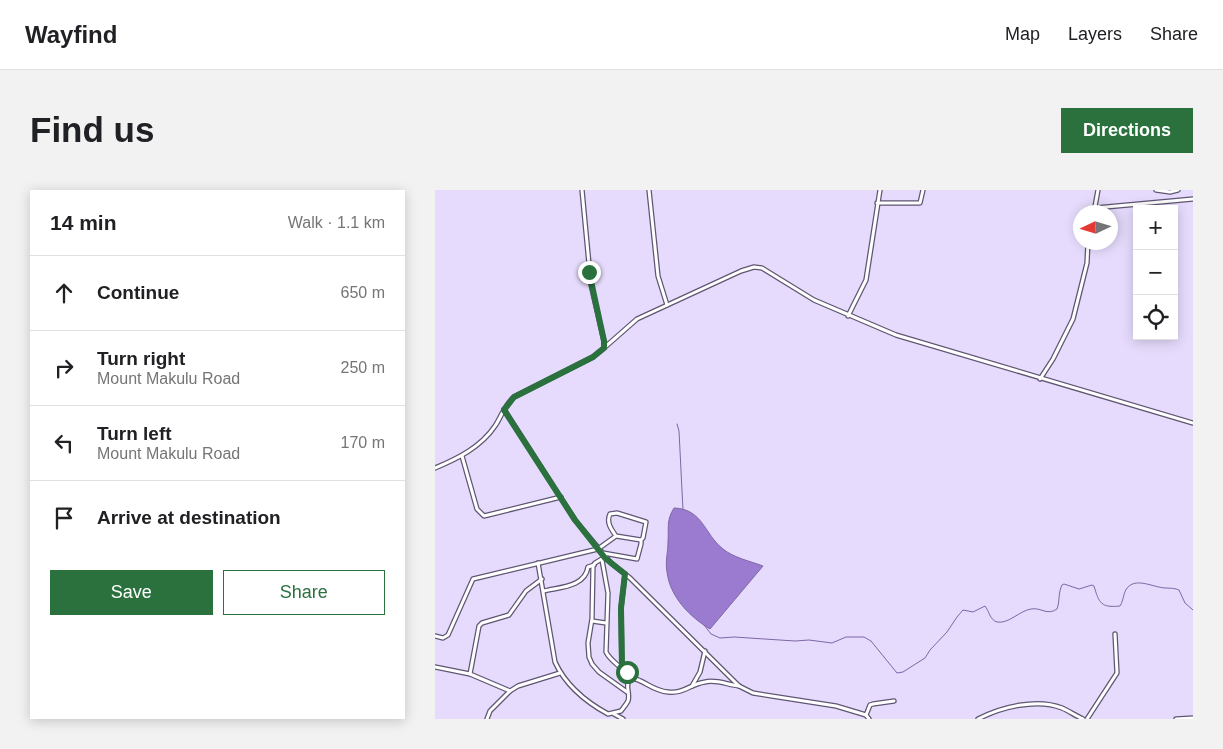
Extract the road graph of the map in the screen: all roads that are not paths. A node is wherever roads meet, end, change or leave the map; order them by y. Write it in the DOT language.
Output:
graph roads {
  1 [pos="582,190"];
  2 [pos="649,190"];
  3 [pos="880,190"];
  4 [pos="923,190"];
  5 [pos="1098,190"];
  6 [pos="1156,190"];
  7 [pos="1178,190"];
  8 [pos="1193,199"];
  9 [pos="877,203"];
  10 [pos="1095,205"];
  11 [pos="1118,207"];
  12 [pos="1088,250"];
  13 [pos="667,305"];
  14 [pos="848,316"];
  15 [pos="604,348"];
  16 [pos="1040,379"];
  17 [pos="504,410"];
  18 [pos="1193,423"];
  19 [pos="462,456"];
  20 [pos="435,468"];
  21 [pos="561,497"];
  22 [pos="616,536"];
  23 [pos="641,540"];
  24 [pos="598,548"];
  25 [pos="602,553"];
  26 [pos="604,559"];
  27 [pos="538,563"];
  28 [pos="594,565"];
  29 [pos="625,574"];
  30 [pos="542,579"];
  31 [pos="544,591"];
  32 [pos="592,621"];
  33 [pos="607,623"];
  34 [pos="1115,634"];
  35 [pos="435,636"];
  36 [pos="705,650"];
  37 [pos="435,667"];
  38 [pos="622,668"];
  39 [pos="561,673"];
  40 [pos="470,674"];
  41 [pos="630,680"];
  42 [pos="739,686"];
  43 [pos="692,687"];
  44 [pos="511,690"];
  45 [pos="626,691"];
  46 [pos="894,701"];
  47 [pos="614,714"];
  48 [pos="866,714"];
  49 [pos="1193,718"];
  50 [pos="487,719"];
  51 [pos="623,719"];
  52 [pos="869,719"];
  53 [pos="978,719"];
  54 [pos="1083,719"];
  55 [pos="1087,719"];
  56 [pos="1176,719"];
  1 -- 15 [label="street"];
  2 -- 13 [label="street"];
  3 -- 9 [label="street"];
  4 -- 9 [label="street"];
  5 -- 10 [label="street"];
  6 -- 7 [label="street"];
  8 -- 11 [label="street"];
  9 -- 14 [label="street"];
  12 -- 16 [label="street"];
  13 -- 14 [label="street"];
  13 -- 15 [label="street"];
  14 -- 16 [label="street"];
  15 -- 17 [label="street"];
  16 -- 18 [label="street"];
  17 -- 19 [label="street"];
  17 -- 21 [label="street"];
  19 -- 20 [label="street"];
  19 -- 21 [label="street"];
  21 -- 24 [label="street"];
  22 -- 23 [label="street"];
  22 -- 23 [label="street"];
  22 -- 24 [label="street"];
  23 -- 25 [label="street"];
  24 -- 25 [label="street"];
  24 -- 27 [label="street"];
  25 -- 26 [label="street"];
  26 -- 28 [label="street"];
  26 -- 29 [label="street"];
  26 -- 33 [label="street"];
  27 -- 30 [label="street"];
  27 -- 35 [label="street"];
  28 -- 31 [label="street"];
  28 -- 32 [label="street"];
  29 -- 36 [label="street"];
  29 -- 38 [label="street"];
  30 -- 31 [label="street"];
  30 -- 40 [label="street"];
  31 -- 39 [label="street"];
  32 -- 33 [label="street"];
  32 -- 45 [label="street"];
  33 -- 38 [label="street"];
  34 -- 55 [label="street"];
  36 -- 42 [label="street"];
  36 -- 43 [label="street"];
  37 -- 40 [label="street"];
  38 -- 41 [label="street"];
  39 -- 44 [label="street"];
  39 -- 47 [label="street"];
  40 -- 44 [label="street"];
  41 -- 43 [label="street"];
  41 -- 45 [label="street"];
  42 -- 43 [label="street"];
  42 -- 48 [label="street"];
  44 -- 50 [label="street"];
  45 -- 47 [label="street"];
  46 -- 48 [label="street"];
  47 -- 51 [label="street"];
  48 -- 52 [label="street"];
  49 -- 56 [label="street"];
  53 -- 54 [label="street"];
}
